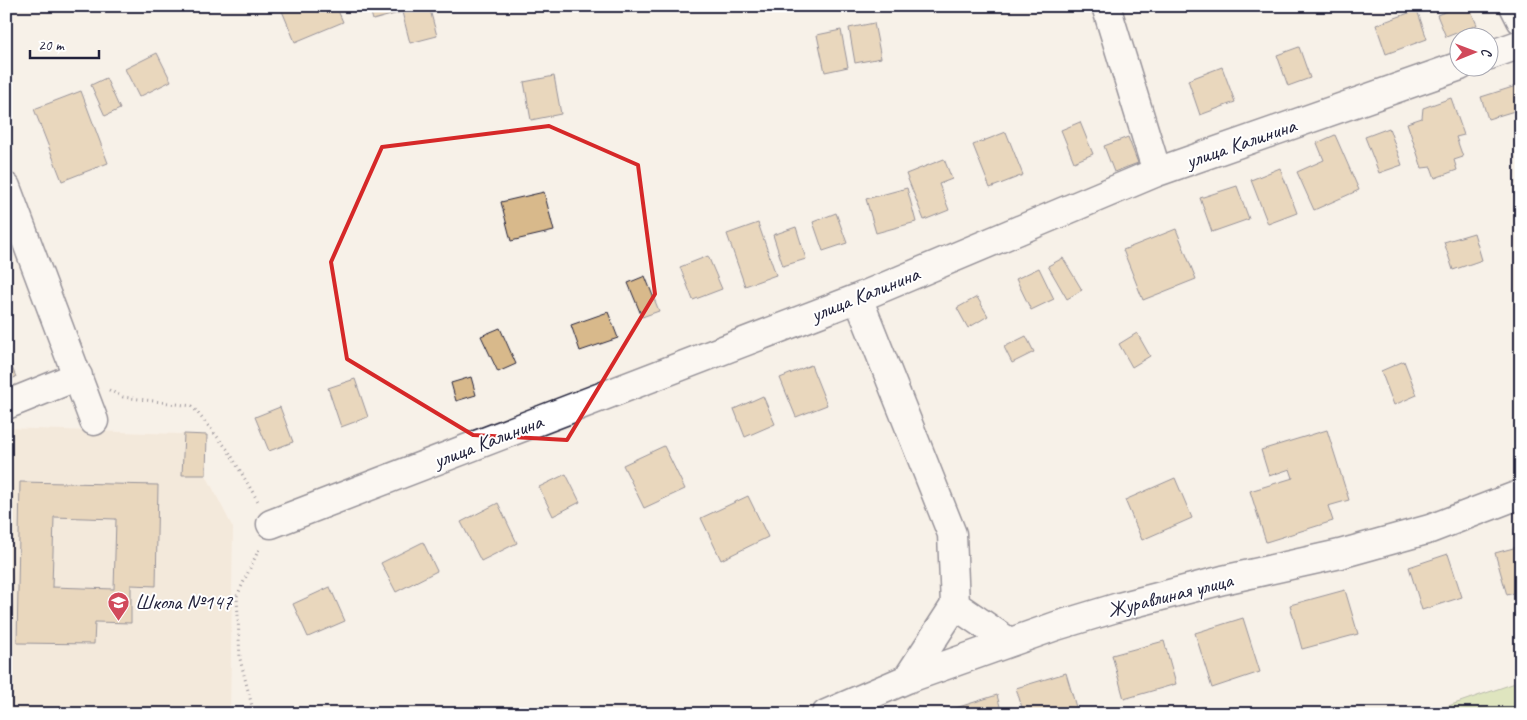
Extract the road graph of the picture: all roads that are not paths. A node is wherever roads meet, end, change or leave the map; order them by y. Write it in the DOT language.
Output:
graph roads {
  1 [pos="1106,6"];
  2 [pos="1514,6"];
  3 [pos="1521,20"];
  4 [pos="1521,44"];
  5 [pos="1500,51"];
  6 [pos="1450,69"];
  7 [pos="1157,172"];
  8 [pos="6,187"];
  9 [pos="858,298"];
  10 [pos="78,376"];
  11 [pos="6,405"];
  12 [pos="94,420"];
  13 [pos="1521,494"];
  14 [pos="271,524"];
  15 [pos="955,605"];
  16 [pos="1009,642"];
  17 [pos="907,679"];
  18 [pos="826,714"];
  1 -- 7 [label="street"];
  2 -- 3 [label="street"];
  4 -- 5 [label="street"];
  6 -- 7 [label="street, улица Калинина"];
  7 -- 9 [label="street, улица Калинина"];
  8 -- 10 [label="street"];
  9 -- 14 [label="street, улица Калинина"];
  9 -- 15 [label="street"];
  10 -- 11 [label="street"];
  10 -- 12 [label="street"];
  13 -- 16 [label="street, Журавлиная улица"];
  15 -- 16 [label="street"];
  15 -- 17 [label="street"];
  16 -- 17 [label="street, Журавлиная улица"];
  17 -- 18 [label="street, Журавлиная улица"];
}
